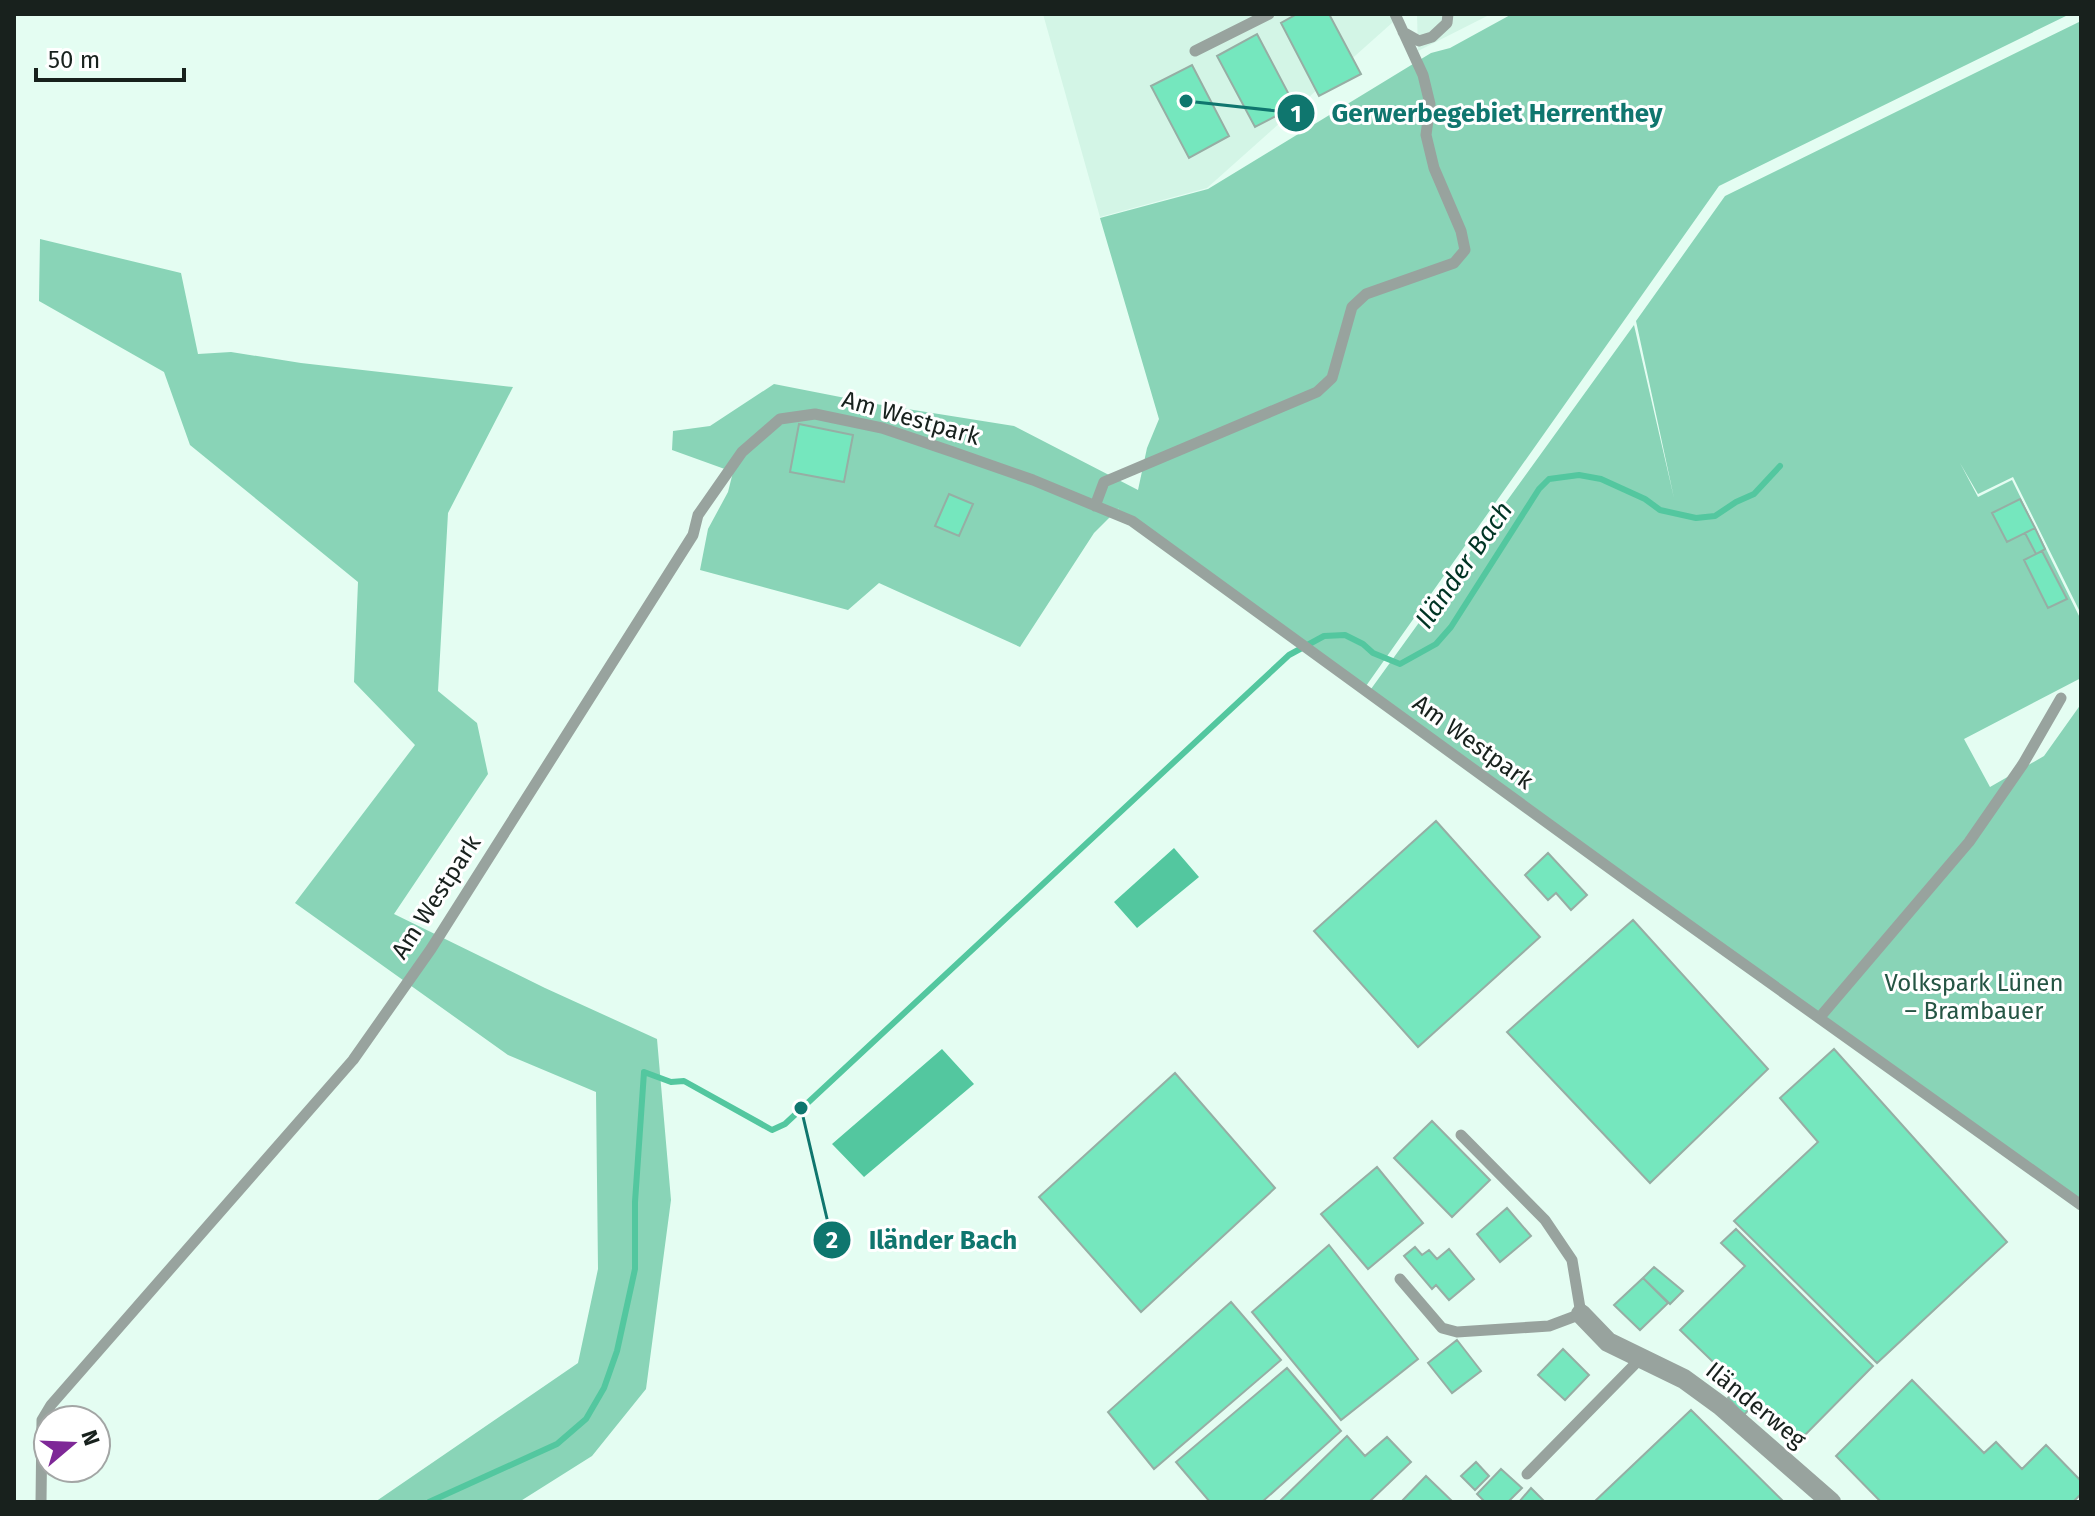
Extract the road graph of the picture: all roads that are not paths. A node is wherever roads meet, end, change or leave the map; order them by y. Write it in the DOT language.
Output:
graph roads {
  1 [pos="1269,14"];
  2 [pos="1395,14"];
  3 [pos="1448,14"];
  4 [pos="1403,31"];
  5 [pos="1195,51"];
  6 [pos="1095,506"];
  7 [pos="2061,698"];
  8 [pos="1820,1017"];
  9 [pos="1461,1135"];
  10 [pos="2081,1205"];
  11 [pos="1400,1279"];
  12 [pos="1581,1314"];
  13 [pos="1641,1358"];
  14 [pos="1527,1474"];
  15 [pos="41,1502"];
  16 [pos="1831,1502"];
  1 -- 5 [label="lane"];
  2 -- 4 [label="lane"];
  3 -- 4 [label="lane"];
  4 -- 6 [label="lane"];
  6 -- 8 [label="lane, Am Westpark"];
  6 -- 15 [label="lane, Am Westpark"];
  7 -- 8 [label="lane"];
  8 -- 10 [label="lane, Am Westpark"];
  9 -- 12 [label="lane"];
  11 -- 12 [label="lane"];
  12 -- 13 [label="street, Iländerweg"];
  13 -- 14 [label="lane"];
  13 -- 16 [label="street, Iländerweg"];
}
